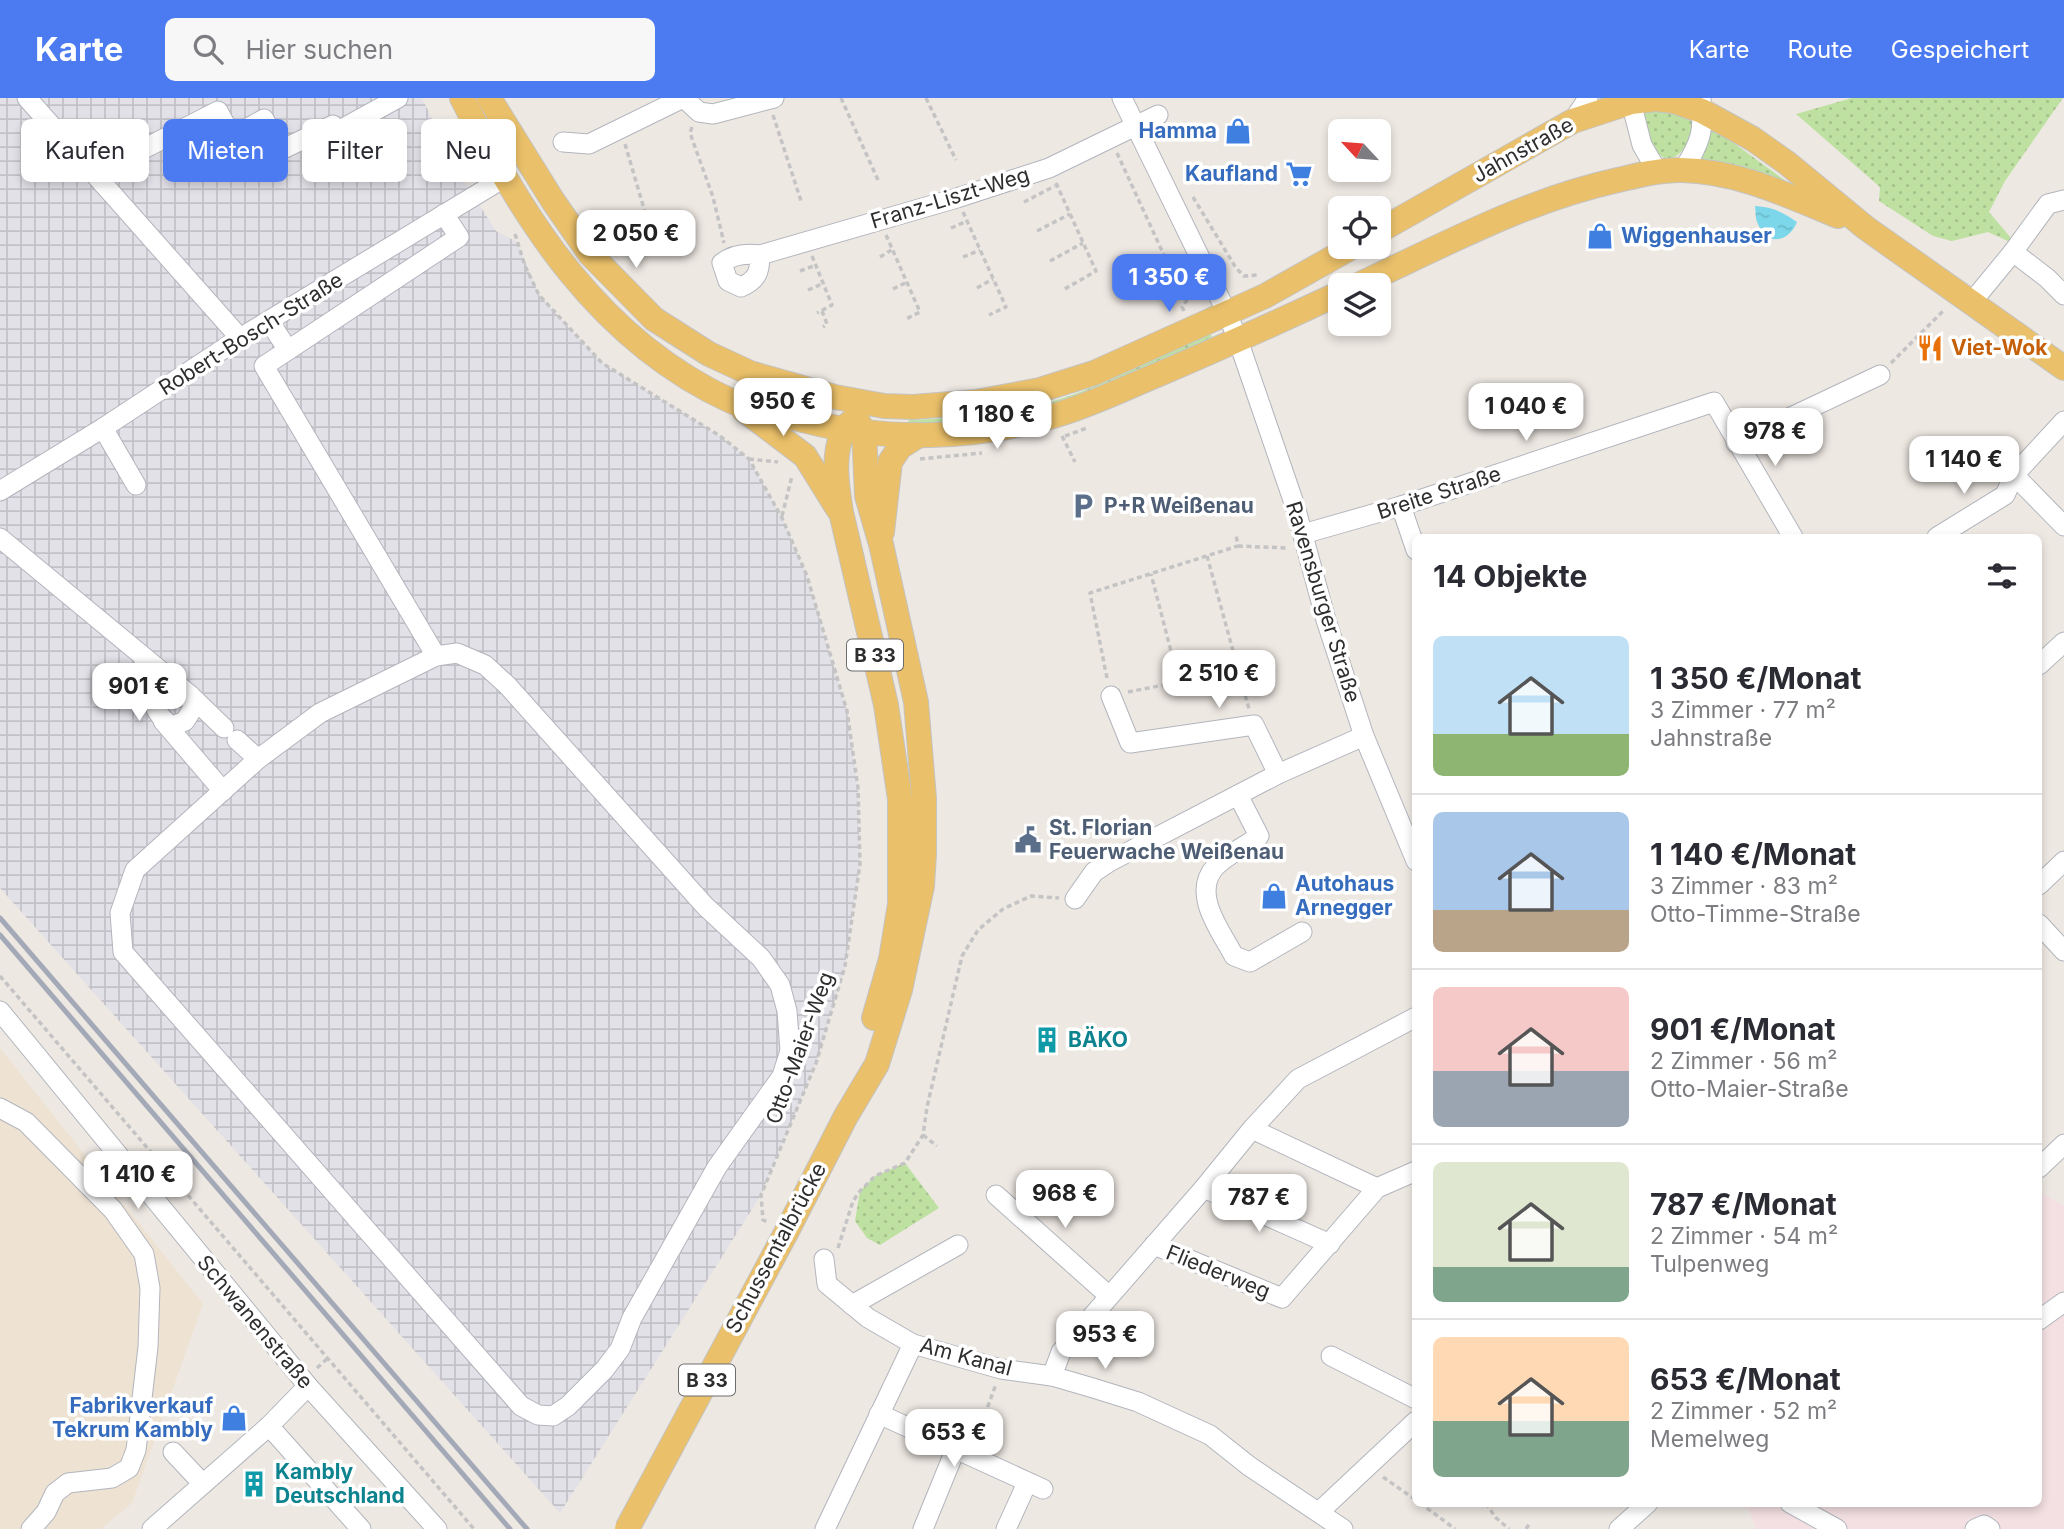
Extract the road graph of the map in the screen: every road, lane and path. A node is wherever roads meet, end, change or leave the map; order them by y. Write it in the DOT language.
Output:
graph roads {
  1 [pos="27,98"];
  2 [pos="398,98"];
  3 [pos="462,98"];
  4 [pos="489,98"];
  5 [pos="683,98"];
  6 [pos="841,98"];
  7 [pos="926,98"];
  8 [pos="1122,98"];
  9 [pos="1588,98"];
  10 [pos="771,99"];
  11 [pos="1631,100"];
  12 [pos="1702,102"];
  13 [pos="699,112"];
  14 [pos="1158,115"];
  15 [pos="473,119"];
  16 [pos="1573,121"];
  17 [pos="1135,126"];
  18 [pos="620,128"];
  19 [pos="1111,138"];
  20 [pos="563,142"];
  21 [pos="956,160"];
  22 [pos="529,162"];
  23 [pos="516,170"];
  24 [pos="1683,170"];
  25 [pos="1657,171"];
  26 [pos="1053,177"];
  27 [pos="878,180"];
  28 [pos="497,182"];
  29 [pos="506,182"];
  30 [pos="103,184"];
  31 [pos="1187,189"];
  32 [pos="957,198"];
  33 [pos="2064,200"];
  34 [pos="801,201"];
  35 [pos="1024,202"];
  36 [pos="444,214"];
  37 [pos="1070,214"];
  38 [pos="647,219"];
  39 [pos="880,220"];
  40 [pos="967,221"];
  41 [pos="1391,225"];
  42 [pos="514,227"];
  43 [pos="951,228"];
  44 [pos="1866,229"];
  45 [pos="1037,231"];
  46 [pos="806,241"];
  47 [pos="1083,243"];
  48 [pos="892,249"];
  49 [pos="980,250"];
  50 [pos="2013,252"];
  51 [pos="1197,253"];
  52 [pos="760,255"];
  53 [pos="729,257"];
  54 [pos="880,257"];
  55 [pos="963,257"];
  56 [pos="1331,259"];
  57 [pos="1050,261"];
  58 [pos="816,265"];
  59 [pos="800,271"];
  60 [pos="1267,272"];
  61 [pos="1384,273"];
  62 [pos="993,279"];
  63 [pos="906,282"];
  64 [pos="824,283"];
  65 [pos="976,288"];
  66 [pos="1188,288"];
  67 [pos="893,289"];
  68 [pos="807,290"];
  69 [pos="1063,290"];
  70 [pos="2064,295"];
  71 [pos="1328,299"];
  72 [pos="1964,299"];
  73 [pos="1182,307"];
  74 [pos="1227,313"];
  75 [pos="989,315"];
  76 [pos="906,319"];
  77 [pos="269,321"];
  78 [pos="823,327"];
  79 [pos="240,338"];
  80 [pos="1238,340"];
  81 [pos="288,350"];
  82 [pos="2064,368"];
  83 [pos="1880,375"];
  84 [pos="835,397"];
  85 [pos="733,402"];
  86 [pos="884,406"];
  87 [pos="2064,421"];
  88 [pos="854,426"];
  89 [pos="103,428"];
  90 [pos="919,435"];
  91 [pos="1062,436"];
  92 [pos="1736,443"];
  93 [pos="1075,462"];
  94 [pos="793,474"];
  95 [pos="2014,475"];
  96 [pos="136,485"];
  97 [pos="0,491"];
  98 [pos="1401,506"];
  99 [pos="841,512"];
  100 [pos="782,518"];
  101 [pos="2064,526"];
  102 [pos="1789,534"];
  103 [pos="1942,534"];
  104 [pos="1236,535"];
  105 [pos="0,538"];
  106 [pos="1412,538"];
  107 [pos="1305,541"];
  108 [pos="881,544"];
  109 [pos="1238,546"];
  110 [pos="1207,556"];
  111 [pos="1151,574"];
  112 [pos="2064,642"];
  113 [pos="436,656"];
  114 [pos="143,657"];
  115 [pos="2042,662"];
  116 [pos="1238,670"];
  117 [pos="1180,682"];
  118 [pos="190,695"];
  119 [pos="1111,696"];
  120 [pos="163,721"];
  121 [pos="1254,725"];
  122 [pos="1364,736"];
  123 [pos="258,759"];
  124 [pos="1278,774"];
  125 [pos="223,790"];
  126 [pos="1238,795"];
  127 [pos="1412,851"];
  128 [pos="2064,861"];
  129 [pos="2042,882"];
  130 [pos="1075,899"];
  131 [pos="2042,927"];
  132 [pos="1301,932"];
  133 [pos="2064,951"];
  134 [pos="0,976"];
  135 [pos="0,1011"];
  136 [pos="1412,1019"];
  137 [pos="0,1108"];
  138 [pos="849,1110"];
  139 [pos="1252,1129"];
  140 [pos="923,1135"];
  141 [pos="2064,1144"];
  142 [pos="937,1146"];
  143 [pos="2042,1165"];
  144 [pos="1412,1173"];
  145 [pos="1204,1188"];
  146 [pos="1377,1188"];
  147 [pos="996,1195"];
  148 [pos="773,1225"];
  149 [pos="1329,1244"];
  150 [pos="958,1245"];
  151 [pos="1154,1245"];
  152 [pos="824,1259"];
  153 [pos="1108,1295"];
  154 [pos="2064,1302"];
  155 [pos="852,1305"];
  156 [pos="2042,1318"];
  157 [pos="913,1344"];
  158 [pos="1331,1356"];
  159 [pos="1001,1369"];
  160 [pos="1052,1376"];
  161 [pos="308,1386"];
  162 [pos="1412,1397"];
  163 [pos="879,1414"];
  164 [pos="1412,1424"];
  165 [pos="269,1426"];
  166 [pos="963,1451"];
  167 [pos="173,1452"];
  168 [pos="1367,1466"];
  169 [pos="203,1484"];
  170 [pos="1412,1498"];
  171 [pos="1425,1507"];
  172 [pos="1489,1507"];
  173 [pos="1644,1507"];
  174 [pos="1797,1507"];
  175 [pos="1320,1512"];
  176 [pos="1530,1523"];
  177 [pos="31,1529"];
  178 [pos="152,1529"];
  179 [pos="361,1529"];
  180 [pos="438,1529"];
  181 [pos="474,1529"];
  182 [pos="627,1529"];
  183 [pos="825,1529"];
  184 [pos="923,1529"];
  185 [pos="1006,1529"];
  186 [pos="1343,1529"];
  187 [pos="1455,1529"];
  188 [pos="1509,1529"];
  189 [pos="1526,1529"];
  190 [pos="1619,1529"];
  191 [pos="1837,1529"];
  192 [pos="1975,1529"];
  193 [pos="1990,1529"];
  1 -- 30 [label="street"];
  2 -- 30 [label="street"];
  3 -- 15 [label="main road"];
  4 -- 22 [label="main road"];
  5 -- 13 [label="street"];
  5 -- 18 [label="street"];
  6 -- 27 [label="path"];
  7 -- 21 [label="path"];
  8 -- 17 [label="street"];
  9 -- 16 [label="street"];
  10 -- 13 [label="street"];
  10 -- 34 [label="path"];
  11 -- 12 [label="main road, Jahnstraße"];
  11 -- 16 [label="main road, Jahnstraße"];
  11 -- 25 [label="street"];
  12 -- 24 [label="street"];
  12 -- 44 [label="main road, Jahnstraße"];
  13 -- 53 [label="path"];
  14 -- 17 [label="street, Franz-Liszt-Weg"];
  16 -- 41 [label="main road, Jahnstraße"];
  17 -- 19 [label="street, Franz-Liszt-Weg"];
  17 -- 51 [label="street"];
  18 -- 20 [label="street"];
  18 -- 38 [label="path"];
  19 -- 26 [label="street, Franz-Liszt-Weg"];
  19 -- 51 [label="path"];
  22 -- 23 [label="main road"];
  22 -- 84 [label="main road"];
  24 -- 25 [label="main road"];
  24 -- 44 [label="main road"];
  25 -- 61 [label="main road"];
  26 -- 32 [label="street, Franz-Liszt-Weg"];
  26 -- 35 [label="path"];
  26 -- 37 [label="path"];
  28 -- 36 [label="street, Robert-Bosch-Straße"];
  29 -- 85 [label="main road"];
  30 -- 79 [label="street"];
  31 -- 60 [label="path"];
  32 -- 39 [label="street, Franz-Liszt-Weg"];
  32 -- 40 [label="path"];
  33 -- 50 [label="street"];
  36 -- 77 [label="street, Robert-Bosch-Straße"];
  36 -- 81 [label="street"];
  37 -- 45 [label="path"];
  37 -- 47 [label="path"];
  39 -- 46 [label="street, Franz-Liszt-Weg"];
  39 -- 48 [label="path"];
  40 -- 43 [label="path"];
  40 -- 49 [label="path"];
  42 -- 100 [label="path, Otto-Maier-Weg"];
  44 -- 72 [label="main road"];
  46 -- 52 [label="street, Franz-Liszt-Weg"];
  46 -- 58 [label="path"];
  47 -- 57 [label="path"];
  47 -- 69 [label="path"];
  48 -- 54 [label="path"];
  48 -- 63 [label="path"];
  49 -- 55 [label="path"];
  49 -- 62 [label="path"];
  50 -- 70 [label="street"];
  50 -- 72 [label="street"];
  51 -- 74 [label="street"];
  52 -- 53 [label="street, Franz-Liszt-Weg"];
  52 -- 53 [label="street"];
  56 -- 74 [label="main road"];
  58 -- 59 [label="path"];
  58 -- 64 [label="path"];
  62 -- 65 [label="path"];
  62 -- 75 [label="path"];
  63 -- 67 [label="path"];
  63 -- 76 [label="path"];
  64 -- 68 [label="path"];
  64 -- 78 [label="path"];
  66 -- 73 [label="path"];
  71 -- 80 [label="main road"];
  72 -- 82 [label="main road"];
  72 -- 83 [label="path"];
  74 -- 80 [label="street"];
  74 -- 86 [label="main road"];
  77 -- 79 [label="street, Robert-Bosch-Straße"];
  77 -- 81 [label="street"];
  79 -- 89 [label="street, Robert-Bosch-Straße"];
  80 -- 90 [label="main road"];
  80 -- 107 [label="street, Ravensburger Straße"];
  81 -- 113 [label="street"];
  83 -- 92 [label="street"];
  84 -- 86 [label="main road"];
  84 -- 88 [label="main road"];
  85 -- 88 [label="main road"];
  85 -- 99 [label="main road, B 33"];
  86 -- 88 [label="main road"];
  87 -- 95 [label="street"];
  88 -- 90 [label="main road"];
  88 -- 99 [label="main road, B 33"];
  88 -- 108 [label="main road, B 33"];
  89 -- 96 [label="street"];
  89 -- 97 [label="street, Robert-Bosch-Straße"];
  90 -- 108 [label="main road, B 33"];
  91 -- 93 [label="path"];
  92 -- 98 [label="street, Breite Straße"];
  92 -- 102 [label="street"];
  94 -- 100 [label="path"];
  95 -- 101 [label="street"];
  95 -- 103 [label="street"];
  98 -- 106 [label="street"];
  98 -- 107 [label="street, Breite Straße"];
  99 -- 138 [label="main road, B 33"];
  100 -- 148 [label="path, Otto-Maier-Weg"];
  104 -- 109 [label="path"];
  105 -- 114 [label="street"];
  107 -- 109 [label="path"];
  107 -- 122 [label="street, Ravensburger Straße"];
  108 -- 138 [label="main road, B 33"];
  109 -- 110 [label="path"];
  110 -- 111 [label="path"];
  110 -- 116 [label="path"];
  111 -- 117 [label="path"];
  111 -- 119 [label="path"];
  112 -- 115 [label="street"];
  113 -- 123 [label="street"];
  113 -- 125 [label="street"];
  114 -- 118 [label="street"];
  114 -- 120 [label="street"];
  116 -- 117 [label="path"];
  116 -- 121 [label="path"];
  117 -- 119 [label="path"];
  118 -- 120 [label="street"];
  118 -- 123 [label="street"];
  119 -- 121 [label="street"];
  120 -- 125 [label="street"];
  121 -- 124 [label="street"];
  122 -- 124 [label="street"];
  122 -- 127 [label="street, Ravensburger Straße"];
  123 -- 125 [label="street"];
  124 -- 126 [label="street"];
  126 -- 130 [label="street"];
  126 -- 132 [label="street"];
  128 -- 129 [label="street"];
  130 -- 140 [label="path"];
  131 -- 133 [label="street"];
  134 -- 181 [label="path"];
  135 -- 161 [label="street, Schwanenstraße"];
  136 -- 139 [label="street"];
  137 -- 177 [label="street"];
  138 -- 182 [label="main road, Schussentalbrücke / B 33, bridge"];
  139 -- 145 [label="street"];
  139 -- 146 [label="street"];
  140 -- 142 [label="path"];
  140 -- 152 [label="path"];
  141 -- 143 [label="street"];
  144 -- 146 [label="street"];
  145 -- 149 [label="street"];
  145 -- 151 [label="street"];
  146 -- 149 [label="street"];
  147 -- 153 [label="street"];
  149 -- 151 [label="street, Fliederweg"];
  150 -- 155 [label="street"];
  151 -- 153 [label="street"];
  152 -- 155 [label="street, Am Kanal"];
  153 -- 160 [label="street"];
  154 -- 156 [label="street"];
  155 -- 157 [label="street, Am Kanal"];
  157 -- 159 [label="street, Am Kanal"];
  157 -- 163 [label="street"];
  158 -- 162 [label="street"];
  159 -- 160 [label="street, Am Kanal"];
  159 -- 166 [label="path"];
  160 -- 175 [label="street, Am Kanal"];
  161 -- 165 [label="street"];
  161 -- 180 [label="street, Schwanenstraße"];
  163 -- 166 [label="street"];
  163 -- 183 [label="street"];
  164 -- 168 [label="street"];
  165 -- 169 [label="street"];
  165 -- 179 [label="street"];
  166 -- 184 [label="street"];
  166 -- 185 [label="street"];
  167 -- 169 [label="street"];
  168 -- 170 [label="path"];
  168 -- 175 [label="street"];
  169 -- 178 [label="street"];
  171 -- 187 [label="path"];
  172 -- 188 [label="path"];
  173 -- 190 [label="street"];
  174 -- 191 [label="street"];
  175 -- 186 [label="street, Am Kanal"];
  176 -- 189 [label="path"];
  192 -- 193 [label="street"];
}
